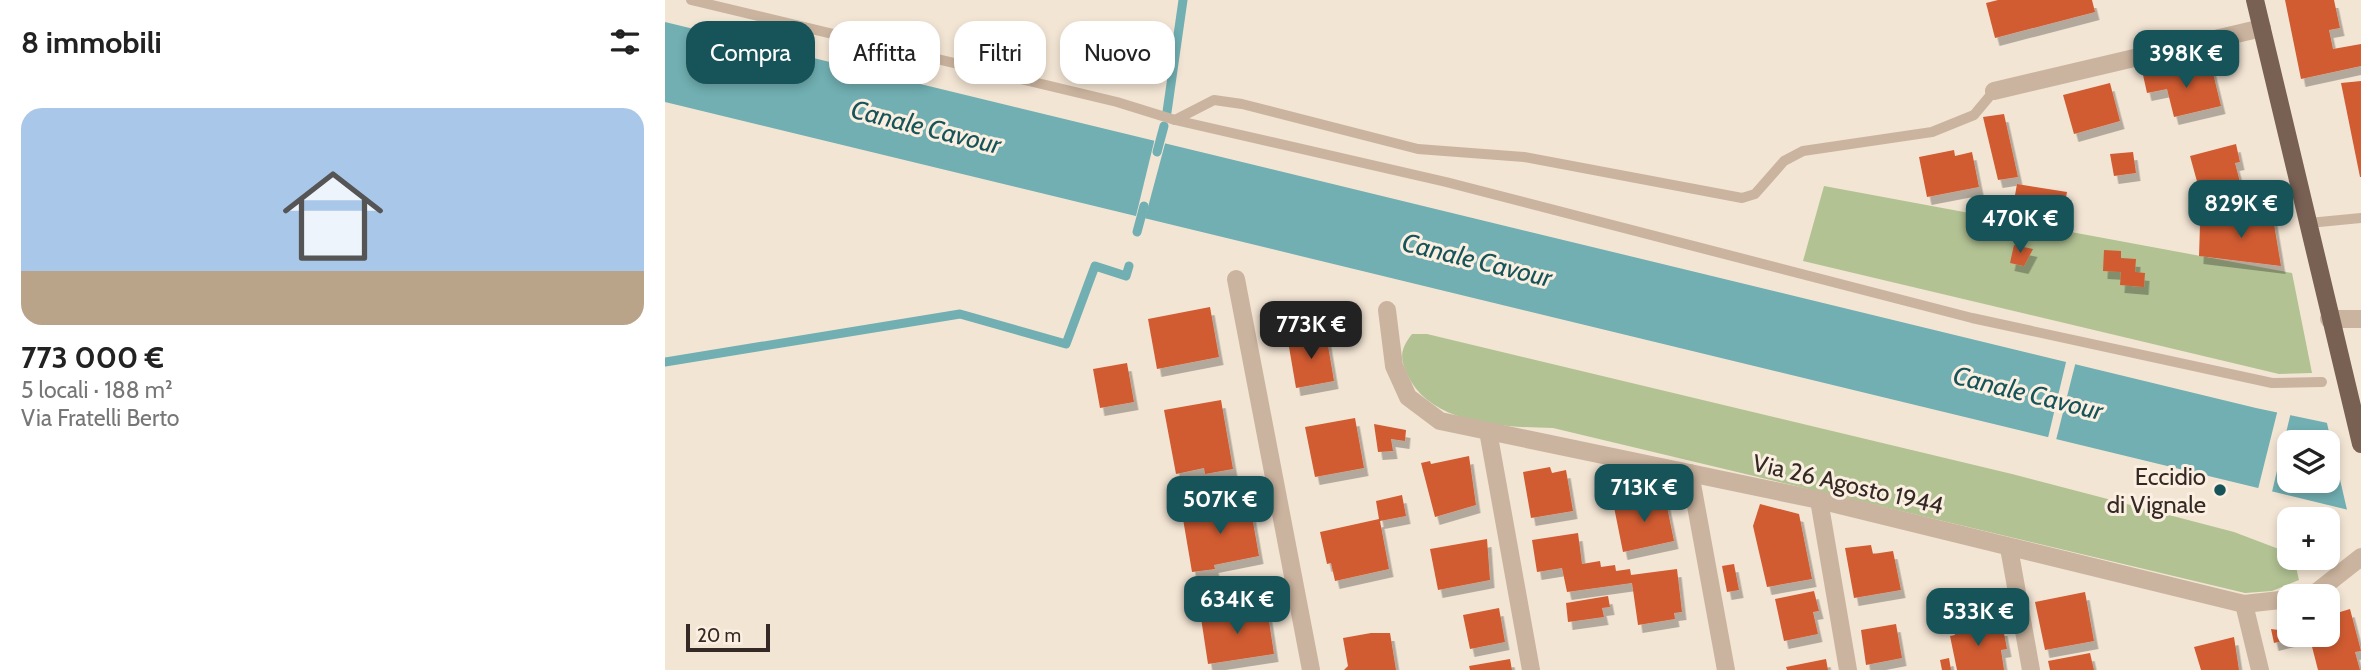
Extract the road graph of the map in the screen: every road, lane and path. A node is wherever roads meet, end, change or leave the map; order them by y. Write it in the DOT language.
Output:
graph roads {
  1 [pos="691,0"];
  2 [pos="2255,0"];
  3 [pos="2262,27"];
  4 [pos="1994,91"];
  5 [pos="1175,120"];
  6 [pos="2361,218"];
  7 [pos="2309,223"];
  8 [pos="1236,279"];
  9 [pos="1387,310"];
  10 [pos="2329,319"];
  11 [pos="2361,319"];
  12 [pos="2322,382"];
  13 [pos="1488,430"];
  14 [pos="2361,444"];
  15 [pos="1691,473"];
  16 [pos="1819,500"];
  17 [pos="2009,548"];
  18 [pos="2361,557"];
  19 [pos="2327,584"];
  20 [pos="2277,600"];
  21 [pos="2244,604"];
  22 [pos="1311,670"];
  23 [pos="1531,670"];
  24 [pos="1726,670"];
  25 [pos="1848,670"];
  26 [pos="2031,670"];
  27 [pos="2260,670"];
  1 -- 5 [label="lane"];
  2 -- 3 [label="main road"];
  3 -- 4 [label="street"];
  3 -- 7 [label="main road"];
  4 -- 5 [label="lane"];
  5 -- 12 [label="lane"];
  6 -- 7 [label="lane"];
  7 -- 10 [label="main road"];
  8 -- 22 [label="street"];
  9 -- 13 [label="street, Via 26 Agosto 1944"];
  10 -- 11 [label="street"];
  10 -- 14 [label="main road"];
  13 -- 15 [label="street, Via 26 Agosto 1944"];
  13 -- 23 [label="street"];
  15 -- 16 [label="street, Via 26 Agosto 1944"];
  15 -- 24 [label="street"];
  16 -- 17 [label="street, Via 26 Agosto 1944"];
  16 -- 25 [label="street"];
  17 -- 21 [label="street, Via 26 Agosto 1944"];
  17 -- 26 [label="street"];
  18 -- 19 [label="street"];
  20 -- 21 [label="street, Via 26 Agosto 1944"];
  21 -- 27 [label="street"];
}
